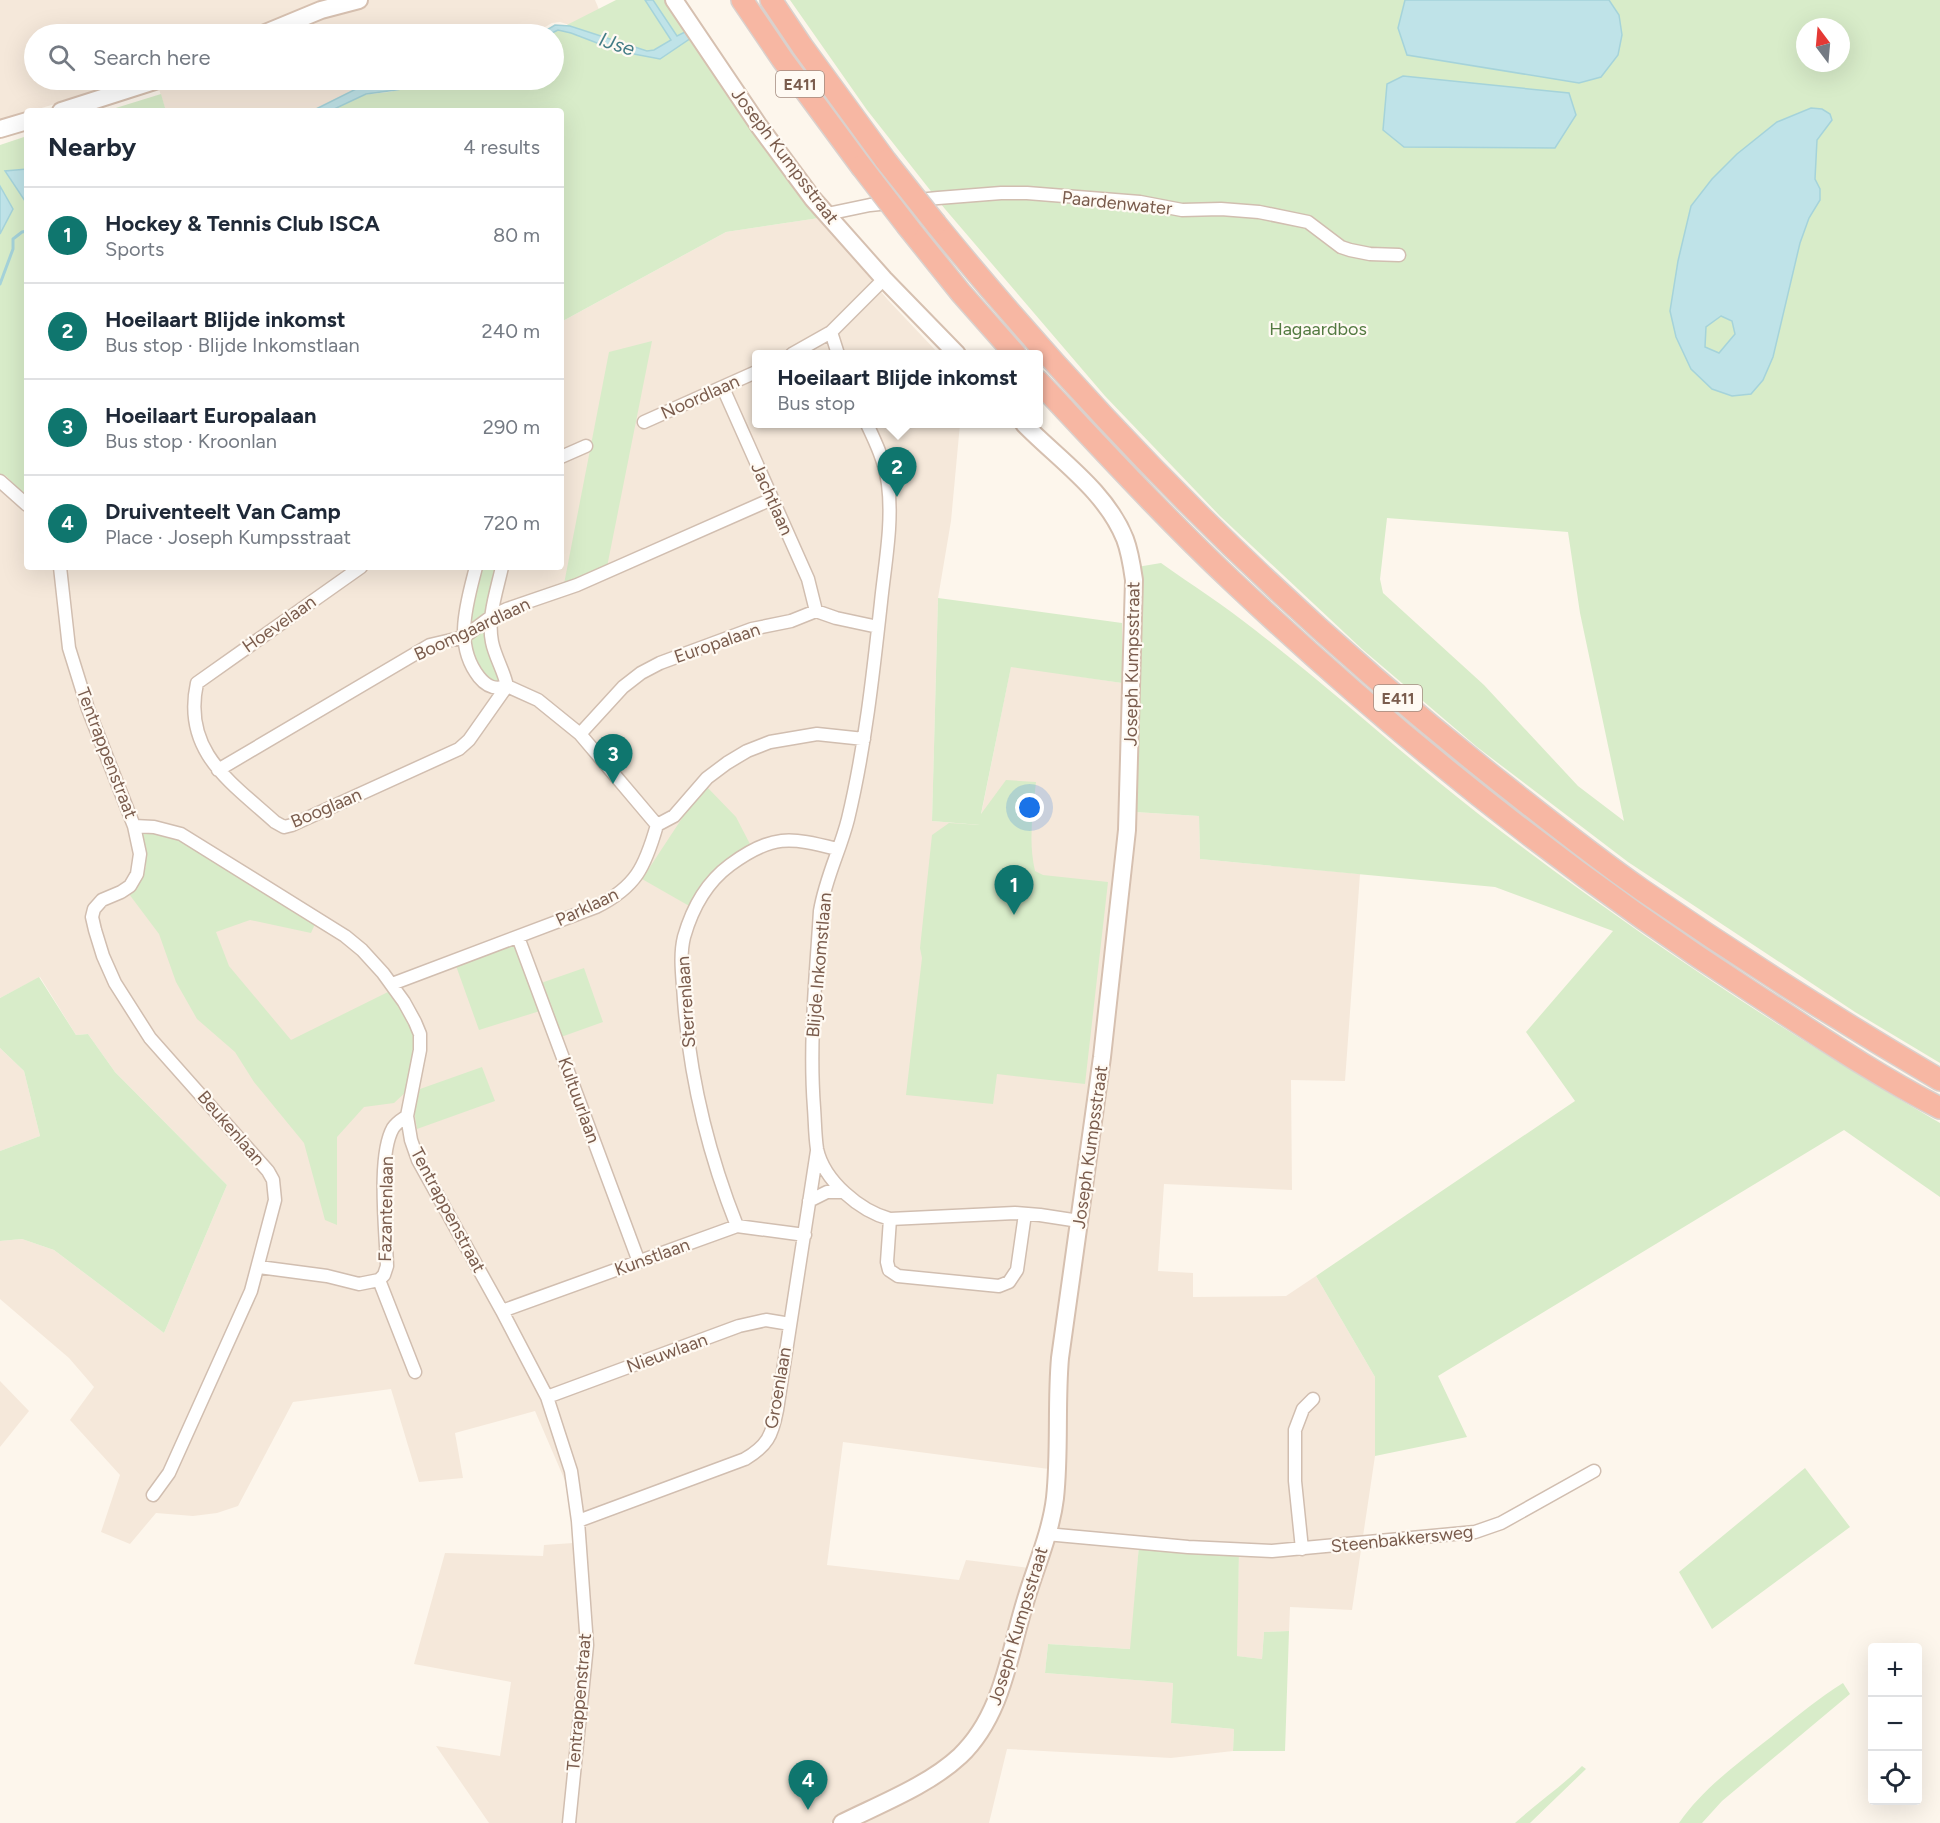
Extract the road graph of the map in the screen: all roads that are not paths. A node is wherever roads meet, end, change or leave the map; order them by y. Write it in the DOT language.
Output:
graph roads {
  1 [pos="359,0"];
  2 [pos="674,0"];
  3 [pos="742,0"];
  4 [pos="771,0"];
  5 [pos="287,24"];
  6 [pos="127,90"];
  7 [pos="70,108"];
  8 [pos="24,122"];
  9 [pos="0,129"];
  10 [pos="827,214"];
  11 [pos="1399,255"];
  12 [pos="884,279"];
  13 [pos="831,332"];
  14 [pos="799,350"];
  15 [pos="837,350"];
  16 [pos="953,350"];
  17 [pos="1011,350"];
  18 [pos="1042,350"];
  19 [pos="1043,351"];
  20 [pos="752,374"];
  21 [pos="1043,386"];
  22 [pos="723,388"];
  23 [pos="644,422"];
  24 [pos="869,428"];
  25 [pos="1029,428"];
  26 [pos="586,446"];
  27 [pos="564,456"];
  28 [pos="0,481"];
  29 [pos="772,499"];
  30 [pos="24,501"];
  31 [pos="60,570"];
  32 [pos="357,570"];
  33 [pos="475,570"];
  34 [pos="501,570"];
  35 [pos="816,611"];
  36 [pos="492,616"];
  37 [pos="878,627"];
  38 [pos="464,637"];
  39 [pos="197,683"];
  40 [pos="507,686"];
  41 [pos="580,734"];
  42 [pos="864,739"];
  43 [pos="218,770"];
  44 [pos="657,825"];
  45 [pos="134,826"];
  46 [pos="837,849"];
  47 [pos="518,937"];
  48 [pos="392,984"];
  49 [pos="1940,1080"];
  50 [pos="1940,1108"];
  51 [pos="407,1116"];
  52 [pos="817,1150"];
  53 [pos="842,1192"];
  54 [pos="809,1201"];
  55 [pos="1025,1214"];
  56 [pos="890,1219"];
  57 [pos="1079,1221"];
  58 [pos="736,1227"];
  59 [pos="805,1235"];
  60 [pos="639,1262"];
  61 [pos="259,1267"];
  62 [pos="379,1280"];
  63 [pos="502,1311"];
  64 [pos="790,1324"];
  65 [pos="416,1372"];
  66 [pos="547,1397"];
  67 [pos="1313,1399"];
  68 [pos="1594,1471"];
  69 [pos="153,1495"];
  70 [pos="578,1521"];
  71 [pos="1046,1534"];
  72 [pos="1302,1549"];
  73 [pos="569,1823"];
  74 [pos="842,1823"];
  1 -- 5 [label="street"];
  2 -- 10 [label="street, Joseph Kumpsstraat"];
  3 -- 17 [label="highway, E411, bridge"];
  4 -- 18 [label="highway, E411, bridge"];
  6 -- 7 [label="street"];
  8 -- 9 [label="street"];
  10 -- 11 [label="street, Paardenwater"];
  10 -- 12 [label="street, Joseph Kumpsstraat"];
  12 -- 13 [label="street"];
  12 -- 16 [label="street, Joseph Kumpsstraat"];
  13 -- 14 [label="street"];
  13 -- 15 [label="street"];
  19 -- 49 [label="highway, E411, bridge"];
  20 -- 22 [label="street, Noordlaan"];
  21 -- 50 [label="highway, E411"];
  22 -- 23 [label="street, Noordlaan"];
  22 -- 29 [label="street, Jachtlaan"];
  24 -- 37 [label="street, Blijde Inkomstlaan"];
  25 -- 57 [label="street, Joseph Kumpsstraat"];
  26 -- 27 [label="street"];
  28 -- 30 [label="street"];
  29 -- 35 [label="street, Jachtlaan"];
  29 -- 36 [label="street, Boomgaardlaan"];
  31 -- 45 [label="street, Tentrappenstraat"];
  32 -- 39 [label="street, Hoevelaan"];
  33 -- 38 [label="street"];
  34 -- 36 [label="street"];
  35 -- 37 [label="street"];
  35 -- 41 [label="street, Europalaan"];
  36 -- 38 [label="street, Boomgaardlaan"];
  36 -- 40 [label="street"];
  37 -- 42 [label="street, Blijde Inkomstlaan"];
  38 -- 40 [label="street"];
  38 -- 43 [label="street, Boomgaardlaan"];
  39 -- 43 [label="street, Booglaan"];
  40 -- 41 [label="street"];
  40 -- 43 [label="street, Booglaan"];
  41 -- 44 [label="street"];
  42 -- 44 [label="street"];
  42 -- 46 [label="street, Blijde Inkomstlaan"];
  44 -- 47 [label="street, Parklaan"];
  45 -- 48 [label="street, Tentrappenstraat"];
  45 -- 61 [label="street, Beukenlaan"];
  46 -- 52 [label="street, Blijde Inkomstlaan"];
  46 -- 58 [label="street, Sterrenlaan"];
  47 -- 48 [label="street, Parklaan"];
  47 -- 60 [label="street, Kultuurlaan"];
  48 -- 51 [label="street, Tentrappenstraat"];
  51 -- 62 [label="street, Fazantenlaan"];
  51 -- 63 [label="street, Tentrappenstraat"];
  52 -- 53 [label="street, Blijde Inkomstlaan"];
  52 -- 54 [label="street, Groenlaan"];
  53 -- 54 [label="street"];
  53 -- 56 [label="street, Blijde Inkomstlaan"];
  54 -- 59 [label="street, Groenlaan"];
  55 -- 56 [label="street, Blijde Inkomstlaan"];
  55 -- 56 [label="street"];
  55 -- 57 [label="street, Blijde Inkomstlaan"];
  57 -- 71 [label="street, Joseph Kumpsstraat"];
  58 -- 59 [label="street, Kunstlaan"];
  58 -- 60 [label="street, Kunstlaan"];
  59 -- 64 [label="street, Groenlaan"];
  60 -- 63 [label="street, Kunstlaan"];
  61 -- 62 [label="street"];
  61 -- 69 [label="street, Beukenlaan"];
  62 -- 65 [label="street, Fazantenlaan"];
  63 -- 66 [label="street, Tentrappenstraat"];
  64 -- 66 [label="street, Nieuwlaan"];
  64 -- 70 [label="street, Groenlaan"];
  66 -- 70 [label="street, Tentrappenstraat"];
  67 -- 72 [label="street"];
  68 -- 72 [label="street, Steenbakkersweg"];
  70 -- 73 [label="street, Tentrappenstraat"];
  71 -- 72 [label="street, Steenbakkersweg"];
  71 -- 74 [label="street, Joseph Kumpsstraat"];
}
